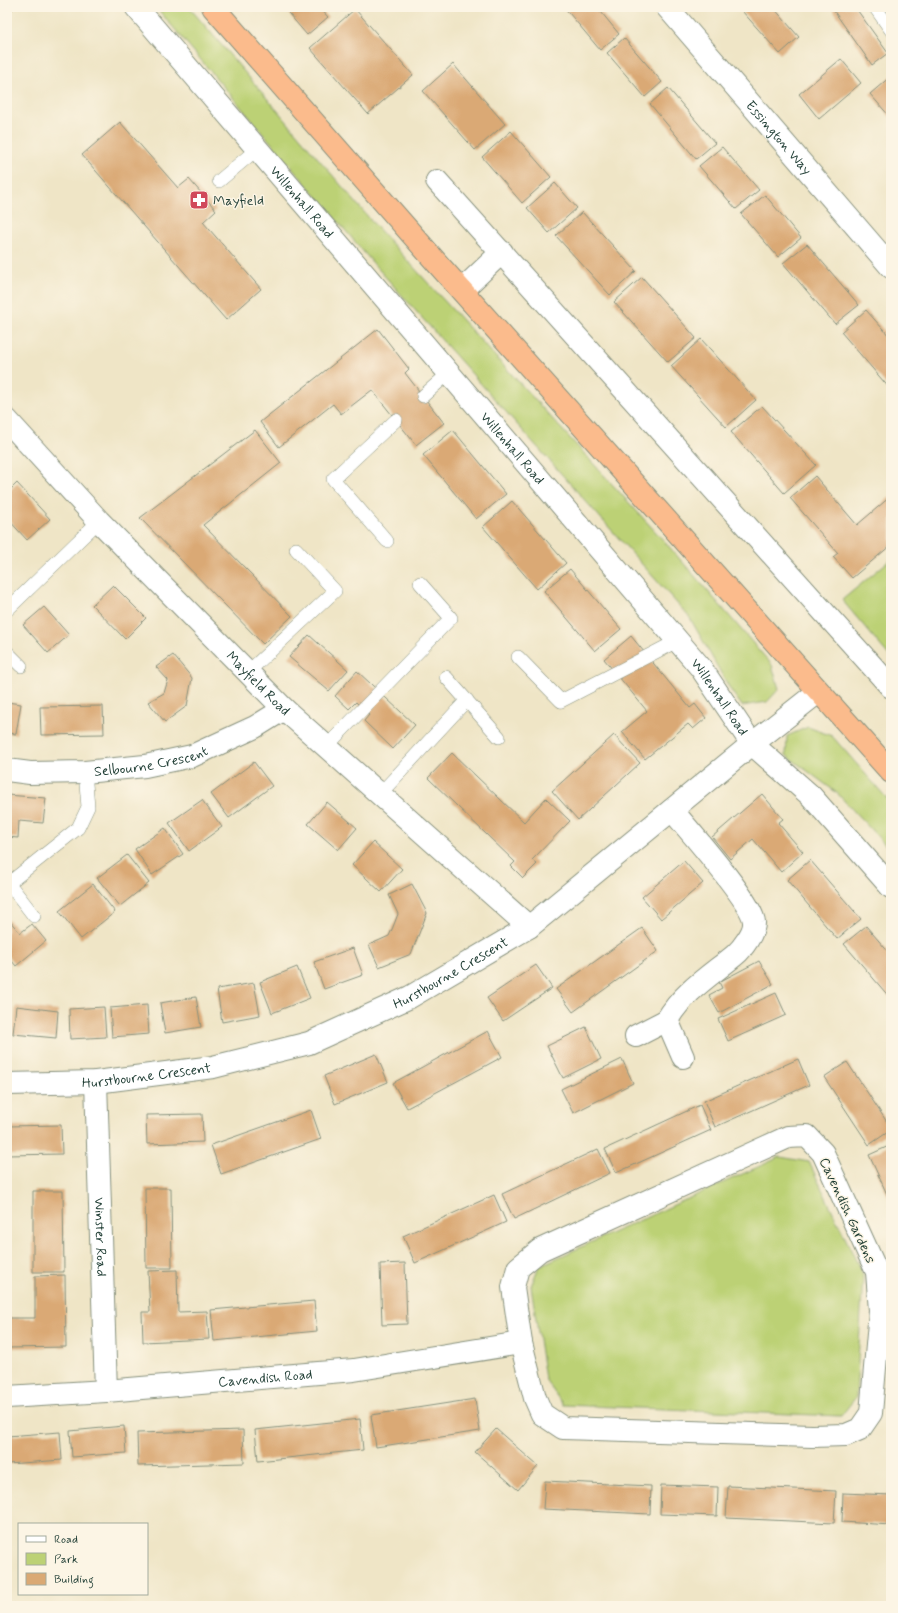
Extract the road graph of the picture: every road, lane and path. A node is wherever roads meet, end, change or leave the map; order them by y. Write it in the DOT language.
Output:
graph roads {
  1 [pos="136,7"];
  2 [pos="213,7"];
  3 [pos="667,7"];
  4 [pos="875,7"];
  5 [pos="891,30"];
  6 [pos="257,149"];
  7 [pos="219,181"];
  8 [pos="437,181"];
  9 [pos="502,252"];
  10 [pos="891,267"];
  11 [pos="462,290"];
  12 [pos="449,373"];
  13 [pos="423,396"];
  14 [pos="7,420"];
  15 [pos="396,420"];
  16 [pos="99,521"];
  17 [pos="387,541"];
  18 [pos="296,549"];
  19 [pos="420,582"];
  20 [pos="7,610"];
  21 [pos="677,641"];
  22 [pos="7,652"];
  23 [pos="518,657"];
  24 [pos="21,666"];
  25 [pos="247,673"];
  26 [pos="446,677"];
  27 [pos="891,687"];
  28 [pos="818,692"];
  29 [pos="467,700"];
  30 [pos="284,710"];
  31 [pos="499,737"];
  32 [pos="752,744"];
  33 [pos="326,747"];
  34 [pos="7,770"];
  35 [pos="85,772"];
  36 [pos="891,772"];
  37 [pos="380,794"];
  38 [pos="672,810"];
  39 [pos="8,882"];
  40 [pos="891,886"];
  41 [pos="34,916"];
  42 [pos="529,927"];
  43 [pos="667,1020"];
  44 [pos="636,1036"];
  45 [pos="683,1057"];
  46 [pos="96,1082"];
  47 [pos="7,1084"];
  48 [pos="884,1271"];
  49 [pos="521,1344"];
  50 [pos="106,1391"];
  51 [pos="7,1397"];
  1 -- 6 [label="street, Willenhall Road"];
  2 -- 11 [label="highway"];
  3 -- 10 [label="street, Essington Way"];
  4 -- 5 [label="lane"];
  6 -- 7 [label="lane"];
  6 -- 12 [label="street, Willenhall Road"];
  8 -- 9 [label="street"];
  9 -- 11 [label="street"];
  9 -- 27 [label="street"];
  11 -- 28 [label="highway"];
  12 -- 13 [label="lane"];
  12 -- 21 [label="street, Willenhall Road"];
  14 -- 16 [label="street, Mayfield Road"];
  15 -- 17 [label="lane"];
  16 -- 20 [label="lane"];
  16 -- 25 [label="street, Mayfield Road"];
  18 -- 25 [label="lane"];
  19 -- 33 [label="lane"];
  21 -- 23 [label="lane"];
  21 -- 32 [label="street, Willenhall Road"];
  22 -- 24 [label="lane"];
  25 -- 30 [label="street, Mayfield Road"];
  26 -- 29 [label="lane"];
  28 -- 32 [label="street, Hurstbourne Crescent"];
  28 -- 36 [label="highway"];
  29 -- 31 [label="lane"];
  29 -- 37 [label="lane"];
  30 -- 33 [label="street, Mayfield Road"];
  30 -- 35 [label="street, Selbourne Crescent"];
  32 -- 38 [label="street, Hurstbourne Crescent"];
  32 -- 40 [label="street, Willenhall Road"];
  33 -- 37 [label="street, Mayfield Road"];
  34 -- 35 [label="street, Selbourne Crescent"];
  35 -- 39 [label="lane"];
  37 -- 42 [label="street, Mayfield Road"];
  38 -- 42 [label="street, Hurstbourne Crescent"];
  38 -- 43 [label="street"];
  39 -- 41 [label="lane"];
  42 -- 46 [label="street, Hurstbourne Crescent"];
  43 -- 44 [label="street"];
  43 -- 45 [label="street"];
  46 -- 47 [label="street, Hurstbourne Crescent"];
  46 -- 50 [label="street, Winster Road"];
  48 -- 49 [label="street, Cavendish Gardens"];
  48 -- 49 [label="street, Cavendish Gardens"];
  49 -- 50 [label="street, Cavendish Road"];
  50 -- 51 [label="street, Cavendish Road"];
}
